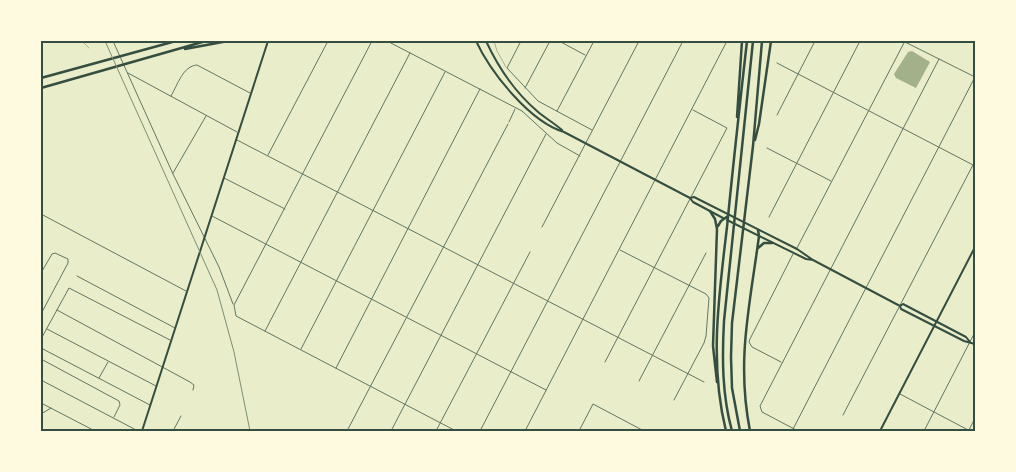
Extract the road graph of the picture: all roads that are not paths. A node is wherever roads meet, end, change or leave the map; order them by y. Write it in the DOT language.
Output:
graph roads {
  1 [pos="82,41"];
  2 [pos="113,41"];
  3 [pos="176,41"];
  4 [pos="206,41"];
  5 [pos="228,41"];
  6 [pos="268,41"];
  7 [pos="328,41"];
  8 [pos="372,41"];
  9 [pos="387,41"];
  10 [pos="476,41"];
  11 [pos="486,41"];
  12 [pos="494,41"];
  13 [pos="521,41"];
  14 [pos="550,41"];
  15 [pos="559,41"];
  16 [pos="594,41"];
  17 [pos="639,41"];
  18 [pos="683,41"];
  19 [pos="727,41"];
  20 [pos="742,41"];
  21 [pos="747,41"];
  22 [pos="753,41"];
  23 [pos="762,41"];
  24 [pos="771,41"];
  25 [pos="815,41"];
  26 [pos="860,41"];
  27 [pos="905,41"];
  28 [pos="88,48"];
  29 [pos="181,49"];
  30 [pos="410,53"];
  31 [pos="586,55"];
  32 [pos="940,59"];
  33 [pos="777,64"];
  34 [pos="507,68"];
  35 [pos="445,72"];
  36 [pos="128,73"];
  37 [pos="798,74"];
  38 [pos="975,77"];
  39 [pos="41,78"];
  40 [pos="41,88"];
  41 [pos="480,89"];
  42 [pos="525,89"];
  43 [pos="250,93"];
  44 [pos="833,93"];
  45 [pos="171,96"];
  46 [pos="515,108"];
  47 [pos="692,109"];
  48 [pos="868,111"];
  49 [pos="557,112"];
  50 [pos="777,114"];
  51 [pos="207,115"];
  52 [pos="738,123"];
  53 [pos="902,129"];
  54 [pos="593,130"];
  55 [pos="238,132"];
  56 [pos="564,132"];
  57 [pos="546,134"];
  58 [pos="236,139"];
  59 [pos="586,144"];
  60 [pos="753,146"];
  61 [pos="938,147"];
  62 [pos="767,148"];
  63 [pos="268,156"];
  64 [pos="580,156"];
  65 [pos="975,161"];
  66 [pos="621,162"];
  67 [pos="797,163"];
  68 [pos="974,166"];
  69 [pos="173,174"];
  70 [pos="303,174"];
  71 [pos="224,178"];
  72 [pos="655,180"];
  73 [pos="832,182"];
  74 [pos="338,193"];
  75 [pos="690,198"];
  76 [pos="285,209"];
  77 [pos="373,210"];
  78 [pos="710,211"];
  79 [pos="41,214"];
  80 [pos="729,215"];
  81 [pos="211,216"];
  82 [pos="769,217"];
  83 [pos="724,219"];
  84 [pos="542,227"];
  85 [pos="408,229"];
  86 [pos="717,229"];
  87 [pos="758,230"];
  88 [pos="205,236"];
  89 [pos="759,236"];
  90 [pos="772,243"];
  91 [pos="266,244"];
  92 [pos="443,247"];
  93 [pos="975,247"];
  94 [pos="797,249"];
  95 [pos="619,250"];
  96 [pos="530,252"];
  97 [pos="757,252"];
  98 [pos="706,253"];
  99 [pos="793,254"];
  100 [pos="813,260"];
  101 [pos="301,262"];
  102 [pos="478,265"];
  103 [pos="653,267"];
  104 [pos="830,269"];
  105 [pos="41,273"];
  106 [pos="77,276"];
  107 [pos="336,281"];
  108 [pos="513,283"];
  109 [pos="689,286"];
  110 [pos="866,288"];
  111 [pos="187,292"];
  112 [pos="372,300"];
  113 [pos="548,301"];
  114 [pos="234,306"];
  115 [pos="900,306"];
  116 [pos="56,310"];
  117 [pos="41,314"];
  118 [pos="406,317"];
  119 [pos="583,319"];
  120 [pos="936,322"];
  121 [pos="934,326"];
  122 [pos="176,328"];
  123 [pos="46,329"];
  124 [pos="265,332"];
  125 [pos="975,332"];
  126 [pos="442,336"];
  127 [pos="618,337"];
  128 [pos="41,339"];
  129 [pos="172,341"];
  130 [pos="970,342"];
  131 [pos="975,344"];
  132 [pos="41,348"];
  133 [pos="300,350"];
  134 [pos="476,354"];
  135 [pos="652,355"];
  136 [pos="41,359"];
  137 [pos="108,361"];
  138 [pos="605,362"];
  139 [pos="782,362"];
  140 [pos="163,367"];
  141 [pos="335,368"];
  142 [pos="512,372"];
  143 [pos="688,374"];
  144 [pos="99,378"];
  145 [pos="41,380"];
  146 [pos="639,381"];
  147 [pos="704,382"];
  148 [pos="156,386"];
  149 [pos="370,386"];
  150 [pos="718,386"];
  151 [pos="193,390"];
  152 [pos="546,390"];
  153 [pos="899,394"];
  154 [pos="674,400"];
  155 [pos="41,403"];
  156 [pos="405,404"];
  157 [pos="150,405"];
  158 [pos="52,408"];
  159 [pos="934,412"];
  160 [pos="41,414"];
  161 [pos="843,415"];
  162 [pos="181,416"];
  163 [pos="114,418"];
  164 [pos="975,418"];
  165 [pos="440,422"];
  166 [pos="793,428"];
  167 [pos="95,431"];
  168 [pos="140,431"];
  169 [pos="173,431"];
  170 [pos="347,431"];
  171 [pos="391,431"];
  172 [pos="436,431"];
  173 [pos="456,431"];
  174 [pos="480,431"];
  175 [pos="524,431"];
  176 [pos="579,431"];
  177 [pos="644,431"];
  178 [pos="726,431"];
  179 [pos="732,431"];
  180 [pos="740,431"];
  181 [pos="750,431"];
  182 [pos="792,431"];
  183 [pos="798,431"];
  184 [pos="880,431"];
  185 [pos="924,431"];
  186 [pos="969,431"];
  1 -- 28 [label="lane"];
  2 -- 36 [label="street"];
  3 -- 39 [label="highway"];
  4 -- 29 [label="highway"];
  5 -- 29 [label="highway"];
  6 -- 43 [label="main road"];
  7 -- 63 [label="street"];
  8 -- 70 [label="street"];
  9 -- 30 [label="street"];
  10 -- 56 [label="main road"];
  11 -- 56 [label="main road"];
  12 -- 34 [label="lane"];
  13 -- 34 [label="street"];
  14 -- 42 [label="street"];
  15 -- 31 [label="street"];
  16 -- 31 [label="street"];
  17 -- 54 [label="street"];
  18 -- 66 [label="street"];
  19 -- 47 [label="street"];
  20 -- 52 [label="highway"];
  21 -- 52 [label="highway"];
  22 -- 179 [label="highway"];
  23 -- 60 [label="highway"];
  24 -- 60 [label="highway"];
  25 -- 37 [label="street"];
  26 -- 44 [label="street"];
  27 -- 32 [label="street"];
  27 -- 48 [label="street"];
  29 -- 40 [label="highway"];
  30 -- 35 [label="street"];
  30 -- 74 [label="street"];
  31 -- 49 [label="street"];
  32 -- 38 [label="street"];
  32 -- 53 [label="street"];
  33 -- 37 [label="street"];
  34 -- 42 [label="street"];
  35 -- 41 [label="street"];
  35 -- 77 [label="street"];
  36 -- 45 [label="street"];
  36 -- 69 [label="street"];
  37 -- 44 [label="street"];
  37 -- 50 [label="street"];
  38 -- 61 [label="street"];
  41 -- 46 [label="street"];
  41 -- 85 [label="street"];
  42 -- 49 [label="street"];
  43 -- 45 [label="street"];
  43 -- 55 [label="main road"];
  44 -- 48 [label="street"];
  44 -- 67 [label="street"];
  45 -- 51 [label="street"];
  46 -- 57 [label="street"];
  46 -- 92 [label="street"];
  47 -- 72 [label="street"];
  47 -- 75 [label="street"];
  48 -- 53 [label="street"];
  48 -- 73 [label="street"];
  49 -- 54 [label="street"];
  51 -- 55 [label="street"];
  51 -- 69 [label="street"];
  52 -- 150 [label="highway"];
  53 -- 61 [label="street"];
  53 -- 104 [label="street"];
  54 -- 59 [label="street"];
  55 -- 58 [label="main road"];
  56 -- 59 [label="main road"];
  57 -- 64 [label="street"];
  57 -- 102 [label="street"];
  58 -- 63 [label="street"];
  58 -- 71 [label="main road"];
  59 -- 64 [label="street"];
  59 -- 66 [label="main road"];
  60 -- 180 [label="highway"];
  61 -- 68 [label="street"];
  61 -- 110 [label="street"];
  62 -- 67 [label="street"];
  63 -- 70 [label="street"];
  64 -- 84 [label="street"];
  65 -- 68 [label="street"];
  66 -- 72 [label="main road"];
  66 -- 113 [label="street"];
  67 -- 73 [label="street"];
  67 -- 82 [label="street"];
  68 -- 115 [label="street"];
  69 -- 88 [label="street"];
  70 -- 74 [label="street"];
  70 -- 76 [label="street"];
  71 -- 76 [label="street"];
  71 -- 81 [label="main road"];
  72 -- 75 [label="main road"];
  72 -- 95 [label="street"];
  73 -- 94 [label="street"];
  74 -- 77 [label="street"];
  74 -- 101 [label="street"];
  75 -- 78 [label="main road"];
  75 -- 80 [label="main road"];
  75 -- 103 [label="street"];
  76 -- 91 [label="street"];
  77 -- 85 [label="street"];
  77 -- 107 [label="street"];
  78 -- 83 [label="main road"];
  78 -- 86 [label="highway"];
  79 -- 111 [label="street"];
  80 -- 83 [label="highway"];
  80 -- 87 [label="main road"];
  81 -- 88 [label="main road"];
  81 -- 91 [label="street"];
  83 -- 86 [label="highway"];
  83 -- 89 [label="main road"];
  85 -- 92 [label="street"];
  85 -- 112 [label="street"];
  86 -- 150 [label="highway"];
  87 -- 89 [label="highway"];
  87 -- 94 [label="main road"];
  88 -- 111 [label="main road"];
  88 -- 114 [label="street"];
  89 -- 90 [label="main road"];
  89 -- 97 [label="highway"];
  90 -- 97 [label="highway"];
  90 -- 99 [label="main road"];
  91 -- 101 [label="street"];
  91 -- 114 [label="street"];
  92 -- 102 [label="street"];
  92 -- 118 [label="street"];
  93 -- 120 [label="main road"];
  94 -- 100 [label="main road"];
  95 -- 103 [label="street"];
  95 -- 119 [label="street"];
  96 -- 108 [label="street"];
  97 -- 181 [label="highway"];
  98 -- 109 [label="street"];
  99 -- 100 [label="main road"];
  99 -- 139 [label="street"];
  100 -- 104 [label="main road"];
  101 -- 107 [label="street"];
  101 -- 124 [label="street"];
  102 -- 108 [label="street"];
  102 -- 126 [label="street"];
  103 -- 109 [label="street"];
  103 -- 127 [label="street"];
  104 -- 110 [label="main road"];
  104 -- 139 [label="street"];
  105 -- 117 [label="street"];
  106 -- 122 [label="street"];
  107 -- 112 [label="street"];
  107 -- 133 [label="street"];
  108 -- 113 [label="street"];
  108 -- 134 [label="street"];
  109 -- 135 [label="street"];
  109 -- 143 [label="street"];
  110 -- 115 [label="main road"];
  110 -- 166 [label="street"];
  111 -- 122 [label="main road"];
  112 -- 118 [label="street"];
  112 -- 141 [label="street"];
  113 -- 119 [label="street"];
  113 -- 142 [label="street"];
  114 -- 124 [label="street"];
  115 -- 120 [label="main road"];
  115 -- 121 [label="main road"];
  115 -- 161 [label="street"];
  116 -- 123 [label="street"];
  116 -- 129 [label="street"];
  116 -- 140 [label="street"];
  118 -- 126 [label="street"];
  118 -- 149 [label="street"];
  119 -- 127 [label="street"];
  119 -- 152 [label="street"];
  120 -- 121 [label="main road"];
  120 -- 130 [label="main road"];
  121 -- 130 [label="main road"];
  121 -- 153 [label="main road"];
  122 -- 129 [label="main road"];
  123 -- 128 [label="street"];
  123 -- 137 [label="street"];
  124 -- 133 [label="street"];
  125 -- 130 [label="street"];
  126 -- 134 [label="street"];
  126 -- 156 [label="street"];
  127 -- 135 [label="street"];
  127 -- 138 [label="street"];
  129 -- 140 [label="main road"];
  130 -- 131 [label="main road"];
  130 -- 159 [label="street"];
  132 -- 144 [label="street"];
  133 -- 141 [label="street"];
  134 -- 142 [label="street"];
  134 -- 165 [label="street"];
  135 -- 143 [label="street"];
  135 -- 146 [label="street"];
  136 -- 163 [label="street"];
  137 -- 144 [label="street"];
  137 -- 148 [label="street"];
  139 -- 166 [label="street"];
  140 -- 148 [label="main road"];
  140 -- 151 [label="street"];
  141 -- 149 [label="street"];
  142 -- 152 [label="street"];
  142 -- 174 [label="street"];
  143 -- 147 [label="street"];
  143 -- 154 [label="street"];
  144 -- 157 [label="street"];
  145 -- 163 [label="street"];
  148 -- 157 [label="main road"];
  149 -- 156 [label="street"];
  149 -- 170 [label="street"];
  150 -- 178 [label="highway"];
  152 -- 175 [label="street"];
  153 -- 159 [label="street"];
  153 -- 184 [label="main road"];
  155 -- 158 [label="street"];
  156 -- 165 [label="street"];
  156 -- 171 [label="street"];
  157 -- 168 [label="main road"];
  158 -- 160 [label="street"];
  158 -- 167 [label="street"];
  159 -- 185 [label="street"];
  159 -- 186 [label="street"];
  162 -- 169 [label="street"];
  163 -- 168 [label="street"];
  164 -- 186 [label="street"];
  165 -- 172 [label="street"];
  165 -- 173 [label="street"];
  166 -- 182 [label="street"];
  166 -- 183 [label="street"];
  176 -- 177 [label="street"];
}
